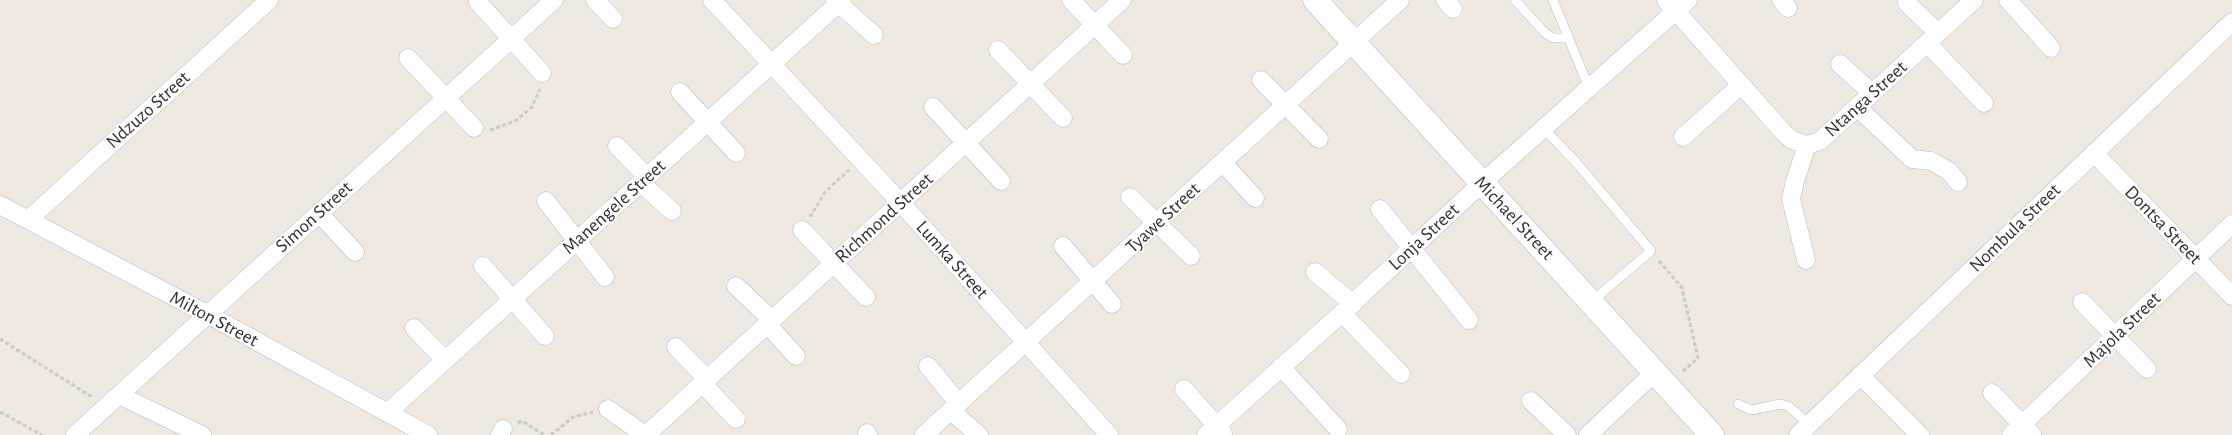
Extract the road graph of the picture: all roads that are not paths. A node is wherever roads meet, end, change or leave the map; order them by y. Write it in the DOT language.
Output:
graph roads {
  1 [pos="268,0"];
  2 [pos="554,0"];
  3 [pos="595,0"];
  4 [pos="712,0"];
  5 [pos="1071,0"];
  6 [pos="1122,0"];
  7 [pos="1315,0"];
  8 [pos="1400,0"];
  9 [pos="1514,0"];
  10 [pos="1553,0"];
  11 [pos="1974,0"];
  12 [pos="2008,0"];
  13 [pos="838,1"];
  14 [pos="478,2"];
  15 [pos="1907,3"];
  16 [pos="1676,4"];
  17 [pos="613,19"];
  18 [pos="2232,22"];
  19 [pos="1096,24"];
  20 [pos="874,35"];
  21 [pos="1568,38"];
  22 [pos="1932,38"];
  23 [pos="510,40"];
  24 [pos="1354,43"];
  25 [pos="2050,48"];
  26 [pos="998,50"];
  27 [pos="1123,55"];
  28 [pos="408,58"];
  29 [pos="1840,64"];
  30 [pos="771,65"];
  31 [pos="542,73"];
  32 [pos="1261,80"];
  33 [pos="1030,84"];
  34 [pos="1741,85"];
  35 [pos="1589,88"];
  36 [pos="680,92"];
  37 [pos="1872,93"];
  38 [pos="446,98"];
  39 [pos="1984,102"];
  40 [pos="1286,105"];
  41 [pos="1857,107"];
  42 [pos="933,108"];
  43 [pos="1063,118"];
  44 [pos="707,123"];
  45 [pos="474,128"];
  46 [pos="1544,129"];
  47 [pos="1683,137"];
  48 [pos="1319,139"];
  49 [pos="966,143"];
  50 [pos="618,146"];
  51 [pos="1806,146"];
  52 [pos="736,153"];
  53 [pos="2094,153"];
  54 [pos="1223,163"];
  55 [pos="644,180"];
  56 [pos="1001,182"];
  57 [pos="1958,182"];
  58 [pos="1482,183"];
  59 [pos="1130,197"];
  60 [pos="1256,198"];
  61 [pos="546,201"];
  62 [pos="901,203"];
  63 [pos="0,205"];
  64 [pos="1380,209"];
  65 [pos="672,212"];
  66 [pos="319,213"];
  67 [pos="28,220"];
  68 [pos="1157,223"];
  69 [pos="2232,224"];
  70 [pos="802,230"];
  71 [pos="576,242"];
  72 [pos="1064,246"];
  73 [pos="1411,248"];
  74 [pos="355,252"];
  75 [pos="1191,256"];
  76 [pos="2196,259"];
  77 [pos="1806,260"];
  78 [pos="835,263"];
  79 [pos="483,266"];
  80 [pos="1315,272"];
  81 [pos="606,277"];
  82 [pos="1093,282"];
  83 [pos="736,286"];
  84 [pos="2232,296"];
  85 [pos="866,298"];
  86 [pos="512,300"];
  87 [pos="1591,302"];
  88 [pos="2082,302"];
  89 [pos="1112,304"];
  90 [pos="1348,308"];
  91 [pos="207,314"];
  92 [pos="1468,320"];
  93 [pos="769,322"];
  94 [pos="414,328"];
  95 [pos="545,336"];
  96 [pos="2114,336"];
  97 [pos="1027,343"];
  98 [pos="676,347"];
  99 [pos="796,356"];
  100 [pos="446,360"];
  101 [pos="928,366"];
  102 [pos="1281,368"];
  103 [pos="2147,369"];
  104 [pos="1401,374"];
  105 [pos="1860,375"];
  106 [pos="1661,379"];
  107 [pos="705,381"];
  108 [pos="1184,388"];
  109 [pos="1992,394"];
  110 [pos="113,400"];
  111 [pos="1531,401"];
  112 [pos="1738,404"];
  113 [pos="955,407"];
  114 [pos="608,409"];
  115 [pos="386,413"];
  116 [pos="736,420"];
  117 [pos="1338,429"];
  118 [pos="1804,430"];
  119 [pos="2022,431"];
  120 [pos="1216,432"];
  121 [pos="75,435"];
  122 [pos="202,435"];
  123 [pos="428,435"];
  124 [pos="646,435"];
  125 [pos="924,435"];
  126 [pos="979,435"];
  127 [pos="1109,435"];
  128 [pos="1567,435"];
  129 [pos="1588,435"];
  130 [pos="1712,435"];
  131 [pos="1920,435"];
  1 -- 67 [label="street, Ndzuzo Street"];
  2 -- 23 [label="street, Simon Street"];
  3 -- 17 [label="street"];
  4 -- 30 [label="street, Lumka Street"];
  5 -- 19 [label="street"];
  6 -- 19 [label="street, Richmond Street"];
  7 -- 24 [label="street, Michael Street"];
  8 -- 24 [label="street, Tyawe Street"];
  9 -- 21 [label="lane"];
  10 -- 21 [label="lane"];
  11 -- 22 [label="street, Ntanga Street"];
  12 -- 25 [label="street"];
  13 -- 20 [label="street"];
  13 -- 30 [label="street, Manengele Street"];
  14 -- 23 [label="street"];
  15 -- 22 [label="street"];
  16 -- 34 [label="street, Ntanga Street"];
  16 -- 35 [label="street, Lonja Street"];
  18 -- 53 [label="street, Nombula Street"];
  19 -- 27 [label="street"];
  19 -- 33 [label="street, Richmond Street"];
  21 -- 35 [label="lane"];
  22 -- 37 [label="street, Ntanga Street"];
  22 -- 39 [label="street"];
  23 -- 31 [label="street"];
  23 -- 38 [label="street, Simon Street"];
  24 -- 40 [label="street, Tyawe Street"];
  24 -- 58 [label="street, Michael Street"];
  26 -- 33 [label="street"];
  28 -- 38 [label="street"];
  29 -- 37 [label="street"];
  30 -- 44 [label="street, Manengele Street"];
  30 -- 62 [label="street, Lumka Street"];
  32 -- 40 [label="street"];
  33 -- 43 [label="street"];
  33 -- 49 [label="street, Richmond Street"];
  34 -- 47 [label="street"];
  34 -- 51 [label="street, Ntanga Street"];
  35 -- 46 [label="street, Lonja Street"];
  36 -- 44 [label="street"];
  37 -- 41 [label="street, Ntanga Street"];
  38 -- 45 [label="street"];
  38 -- 66 [label="street, Simon Street"];
  40 -- 48 [label="street"];
  40 -- 54 [label="street, Tyawe Street"];
  41 -- 51 [label="street, Ntanga Street"];
  41 -- 57 [label="street"];
  42 -- 49 [label="street"];
  44 -- 52 [label="street"];
  44 -- 55 [label="street, Manengele Street"];
  46 -- 58 [label="street, Lonja Street"];
  46 -- 87 [label="lane"];
  49 -- 56 [label="street"];
  49 -- 62 [label="street, Richmond Street"];
  50 -- 55 [label="street"];
  51 -- 77 [label="street"];
  53 -- 76 [label="street, Dontsa Street"];
  53 -- 105 [label="street, Nombula Street"];
  54 -- 60 [label="street"];
  54 -- 68 [label="street, Tyawe Street"];
  55 -- 65 [label="street"];
  55 -- 71 [label="street, Manengele Street"];
  58 -- 73 [label="street, Lonja Street"];
  58 -- 87 [label="street, Michael Street"];
  59 -- 68 [label="street"];
  61 -- 71 [label="street"];
  62 -- 78 [label="street, Richmond Street"];
  62 -- 97 [label="street, Lumka Street"];
  63 -- 67 [label="street, Milton Street"];
  64 -- 73 [label="street"];
  66 -- 74 [label="street"];
  66 -- 91 [label="street, Simon Street"];
  67 -- 91 [label="street, Milton Street"];
  68 -- 75 [label="street"];
  68 -- 82 [label="street, Tyawe Street"];
  69 -- 76 [label="street, Majola Street"];
  70 -- 78 [label="street"];
  71 -- 81 [label="street"];
  71 -- 86 [label="street, Manengele Street"];
  72 -- 82 [label="street"];
  73 -- 90 [label="street, Lonja Street"];
  73 -- 92 [label="street"];
  76 -- 84 [label="street, Dontsa Street"];
  76 -- 96 [label="street, Majola Street"];
  78 -- 85 [label="street"];
  78 -- 93 [label="street, Richmond Street"];
  79 -- 86 [label="street"];
  80 -- 90 [label="street"];
  82 -- 89 [label="street"];
  82 -- 97 [label="street, Tyawe Street"];
  83 -- 93 [label="street"];
  86 -- 95 [label="street"];
  86 -- 100 [label="street, Manengele Street"];
  87 -- 106 [label="street, Michael Street"];
  88 -- 96 [label="street"];
  90 -- 102 [label="street, Lonja Street"];
  90 -- 104 [label="street"];
  91 -- 110 [label="street, Simon Street"];
  91 -- 115 [label="street, Milton Street"];
  93 -- 99 [label="street"];
  93 -- 107 [label="street, Richmond Street"];
  94 -- 100 [label="street"];
  96 -- 103 [label="street"];
  96 -- 119 [label="street, Majola Street"];
  97 -- 113 [label="street, Tyawe Street"];
  97 -- 127 [label="street, Lumka Street"];
  98 -- 107 [label="street"];
  100 -- 115 [label="street, Manengele Street"];
  101 -- 113 [label="street"];
  102 -- 117 [label="street"];
  102 -- 120 [label="street, Lonja Street"];
  105 -- 118 [label="street, Nombula Street"];
  105 -- 131 [label="street"];
  106 -- 129 [label="street"];
  106 -- 130 [label="street, Michael Street"];
  107 -- 116 [label="street"];
  107 -- 124 [label="street, Richmond Street"];
  108 -- 120 [label="street"];
  109 -- 119 [label="street"];
  110 -- 121 [label="street, Simon Street"];
  110 -- 122 [label="street"];
  111 -- 128 [label="street"];
  112 -- 118 [label="lane"];
  113 -- 125 [label="street, Tyawe Street"];
  113 -- 126 [label="street"];
  114 -- 124 [label="street"];
  115 -- 123 [label="street, Milton Street"];
}
